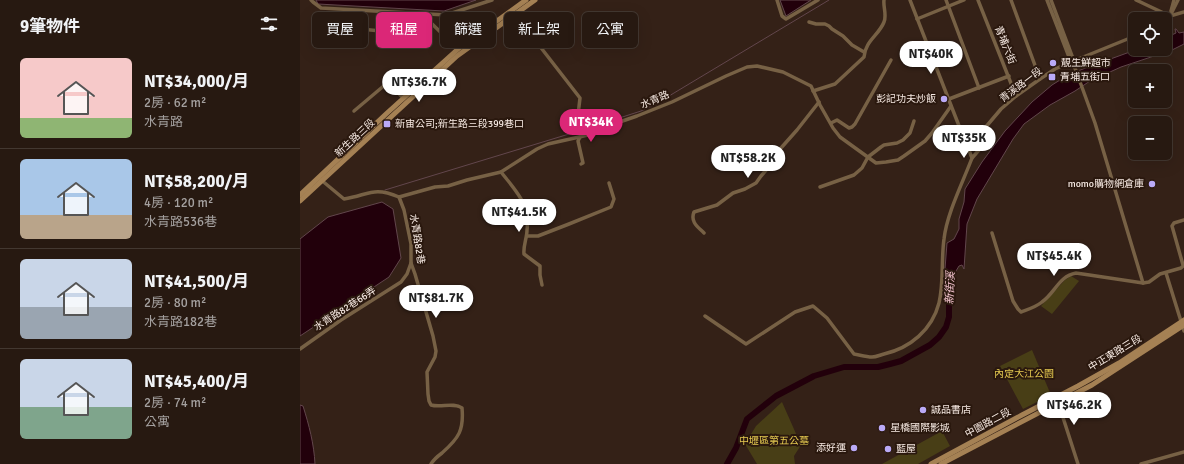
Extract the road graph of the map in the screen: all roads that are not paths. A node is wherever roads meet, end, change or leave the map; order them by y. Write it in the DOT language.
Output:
graph roads {
  1 [pos="311,0"];
  2 [pos="492,0"];
  3 [pos="526,0"];
  4 [pos="535,0"];
  5 [pos="777,0"];
  6 [pos="818,0"];
  7 [pos="884,0"];
  8 [pos="910,0"];
  9 [pos="946,0"];
  10 [pos="964,0"];
  11 [pos="978,0"];
  12 [pos="1010,0"];
  13 [pos="1047,0"];
  14 [pos="1051,0"];
  15 [pos="1136,0"];
  16 [pos="1174,0"];
  17 [pos="1178,0"];
  18 [pos="519,2"];
  19 [pos="949,6"];
  20 [pos="514,12"];
  21 [pos="515,12"];
  22 [pos="1162,12"];
  23 [pos="1171,12"];
  24 [pos="1172,12"];
  25 [pos="1184,12"];
  26 [pos="1172,15"];
  27 [pos="917,18"];
  28 [pos="504,19"];
  29 [pos="504,20"];
  30 [pos="809,22"];
  31 [pos="368,30"];
  32 [pos="1128,39"];
  33 [pos="541,48"];
  34 [pos="458,49"];
  35 [pos="864,52"];
  36 [pos="890,60"];
  37 [pos="1072,61"];
  38 [pos="1009,76"];
  39 [pos="1040,79"];
  40 [pos="979,88"];
  41 [pos="813,91"];
  42 [pos="1016,96"];
  43 [pos="403,98"];
  44 [pos="949,99"];
  45 [pos="818,102"];
  46 [pos="951,106"];
  47 [pos="354,111"];
  48 [pos="914,121"];
  49 [pos="830,124"];
  50 [pos="961,131"];
  51 [pos="580,138"];
  52 [pos="979,150"];
  53 [pos="868,157"];
  54 [pos="972,158"];
  55 [pos="581,164"];
  56 [pos="501,172"];
  57 [pos="320,179"];
  58 [pos="609,183"];
  59 [pos="820,188"];
  60 [pos="300,195"];
  61 [pos="399,197"];
  62 [pos="300,201"];
  63 [pos="1184,220"];
  64 [pos="704,233"];
  65 [pos="992,233"];
  66 [pos="527,236"];
  67 [pos="411,263"];
  68 [pos="1166,273"];
  69 [pos="1143,283"];
  70 [pos="542,285"];
  71 [pos="705,316"];
  72 [pos="1183,325"];
  73 [pos="300,349"];
  74 [pos="1054,398"];
  75 [pos="1058,402"];
  76 [pos="1184,452"];
  77 [pos="431,464"];
  78 [pos="931,464"];
  79 [pos="941,464"];
  80 [pos="1078,464"];
  81 [pos="1141,464"];
  1 -- 2 [label="street"];
  3 -- 18 [label="main road, 新生路三段"];
  4 -- 21 [label="main road, 新生路三段"];
  5 -- 6 [label="street"];
  7 -- 35 [label="street"];
  8 -- 27 [label="street"];
  9 -- 19 [label="street"];
  10 -- 19 [label="street"];
  11 -- 38 [label="street, 青埔六街"];
  12 -- 39 [label="street"];
  13 -- 37 [label="street"];
  14 -- 37 [label="street"];
  15 -- 22 [label="street"];
  16 -- 23 [label="street"];
  17 -- 24 [label="street"];
  18 -- 20 [label="main road, 新生路三段"];
  19 -- 27 [label="street"];
  19 -- 40 [label="street"];
  25 -- 26 [label="street"];
  27 -- 44 [label="street"];
  28 -- 34 [label="main road, 新生路三段"];
  29 -- 57 [label="main road, 新生路三段"];
  30 -- 35 [label="street"];
  31 -- 34 [label="street"];
  32 -- 37 [label="street, 青溪路一段"];
  33 -- 51 [label="street"];
  34 -- 43 [label="main road, 新生路三段"];
  35 -- 41 [label="street"];
  36 -- 49 [label="street"];
  37 -- 39 [label="street, 青溪路一段"];
  37 -- 69 [label="street"];
  38 -- 40 [label="street"];
  38 -- 42 [label="street, 青埔六街"];
  39 -- 42 [label="street, 青溪路一段"];
  40 -- 44 [label="street"];
  41 -- 45 [label="street, 水青路"];
  41 -- 51 [label="street, 水青路"];
  42 -- 50 [label="street, 青溪路一段"];
  43 -- 47 [label="street"];
  43 -- 57 [label="main road, 新生路三段"];
  44 -- 46 [label="street"];
  45 -- 49 [label="street, 水青路"];
  45 -- 64 [label="street"];
  46 -- 50 [label="street"];
  46 -- 53 [label="street, 水青路"];
  48 -- 53 [label="street"];
  49 -- 53 [label="street, 水青路"];
  50 -- 54 [label="street"];
  51 -- 55 [label="street"];
  51 -- 56 [label="street, 水青路"];
  52 -- 54 [label="street"];
  53 -- 59 [label="street"];
  54 -- 71 [label="street"];
  56 -- 61 [label="street, 水青路"];
  56 -- 66 [label="street"];
  57 -- 60 [label="main road, 新生路三段"];
  57 -- 61 [label="street"];
  57 -- 62 [label="main road, 新生路三段"];
  58 -- 66 [label="street"];
  61 -- 67 [label="street, 水青路82巷"];
  63 -- 68 [label="street"];
  65 -- 69 [label="street"];
  66 -- 70 [label="street"];
  67 -- 73 [label="street, 水青路82巷66弄"];
  67 -- 77 [label="street, 水青路82巷"];
  68 -- 69 [label="street"];
  68 -- 72 [label="street"];
  72 -- 74 [label="main road, 中正東路三段"];
  72 -- 75 [label="main road, 中園路二段"];
  74 -- 75 [label="street"];
  74 -- 78 [label="main road, 中園路二段"];
  75 -- 79 [label="main road, 中園路二段"];
  75 -- 80 [label="street"];
  76 -- 81 [label="street"];
}
